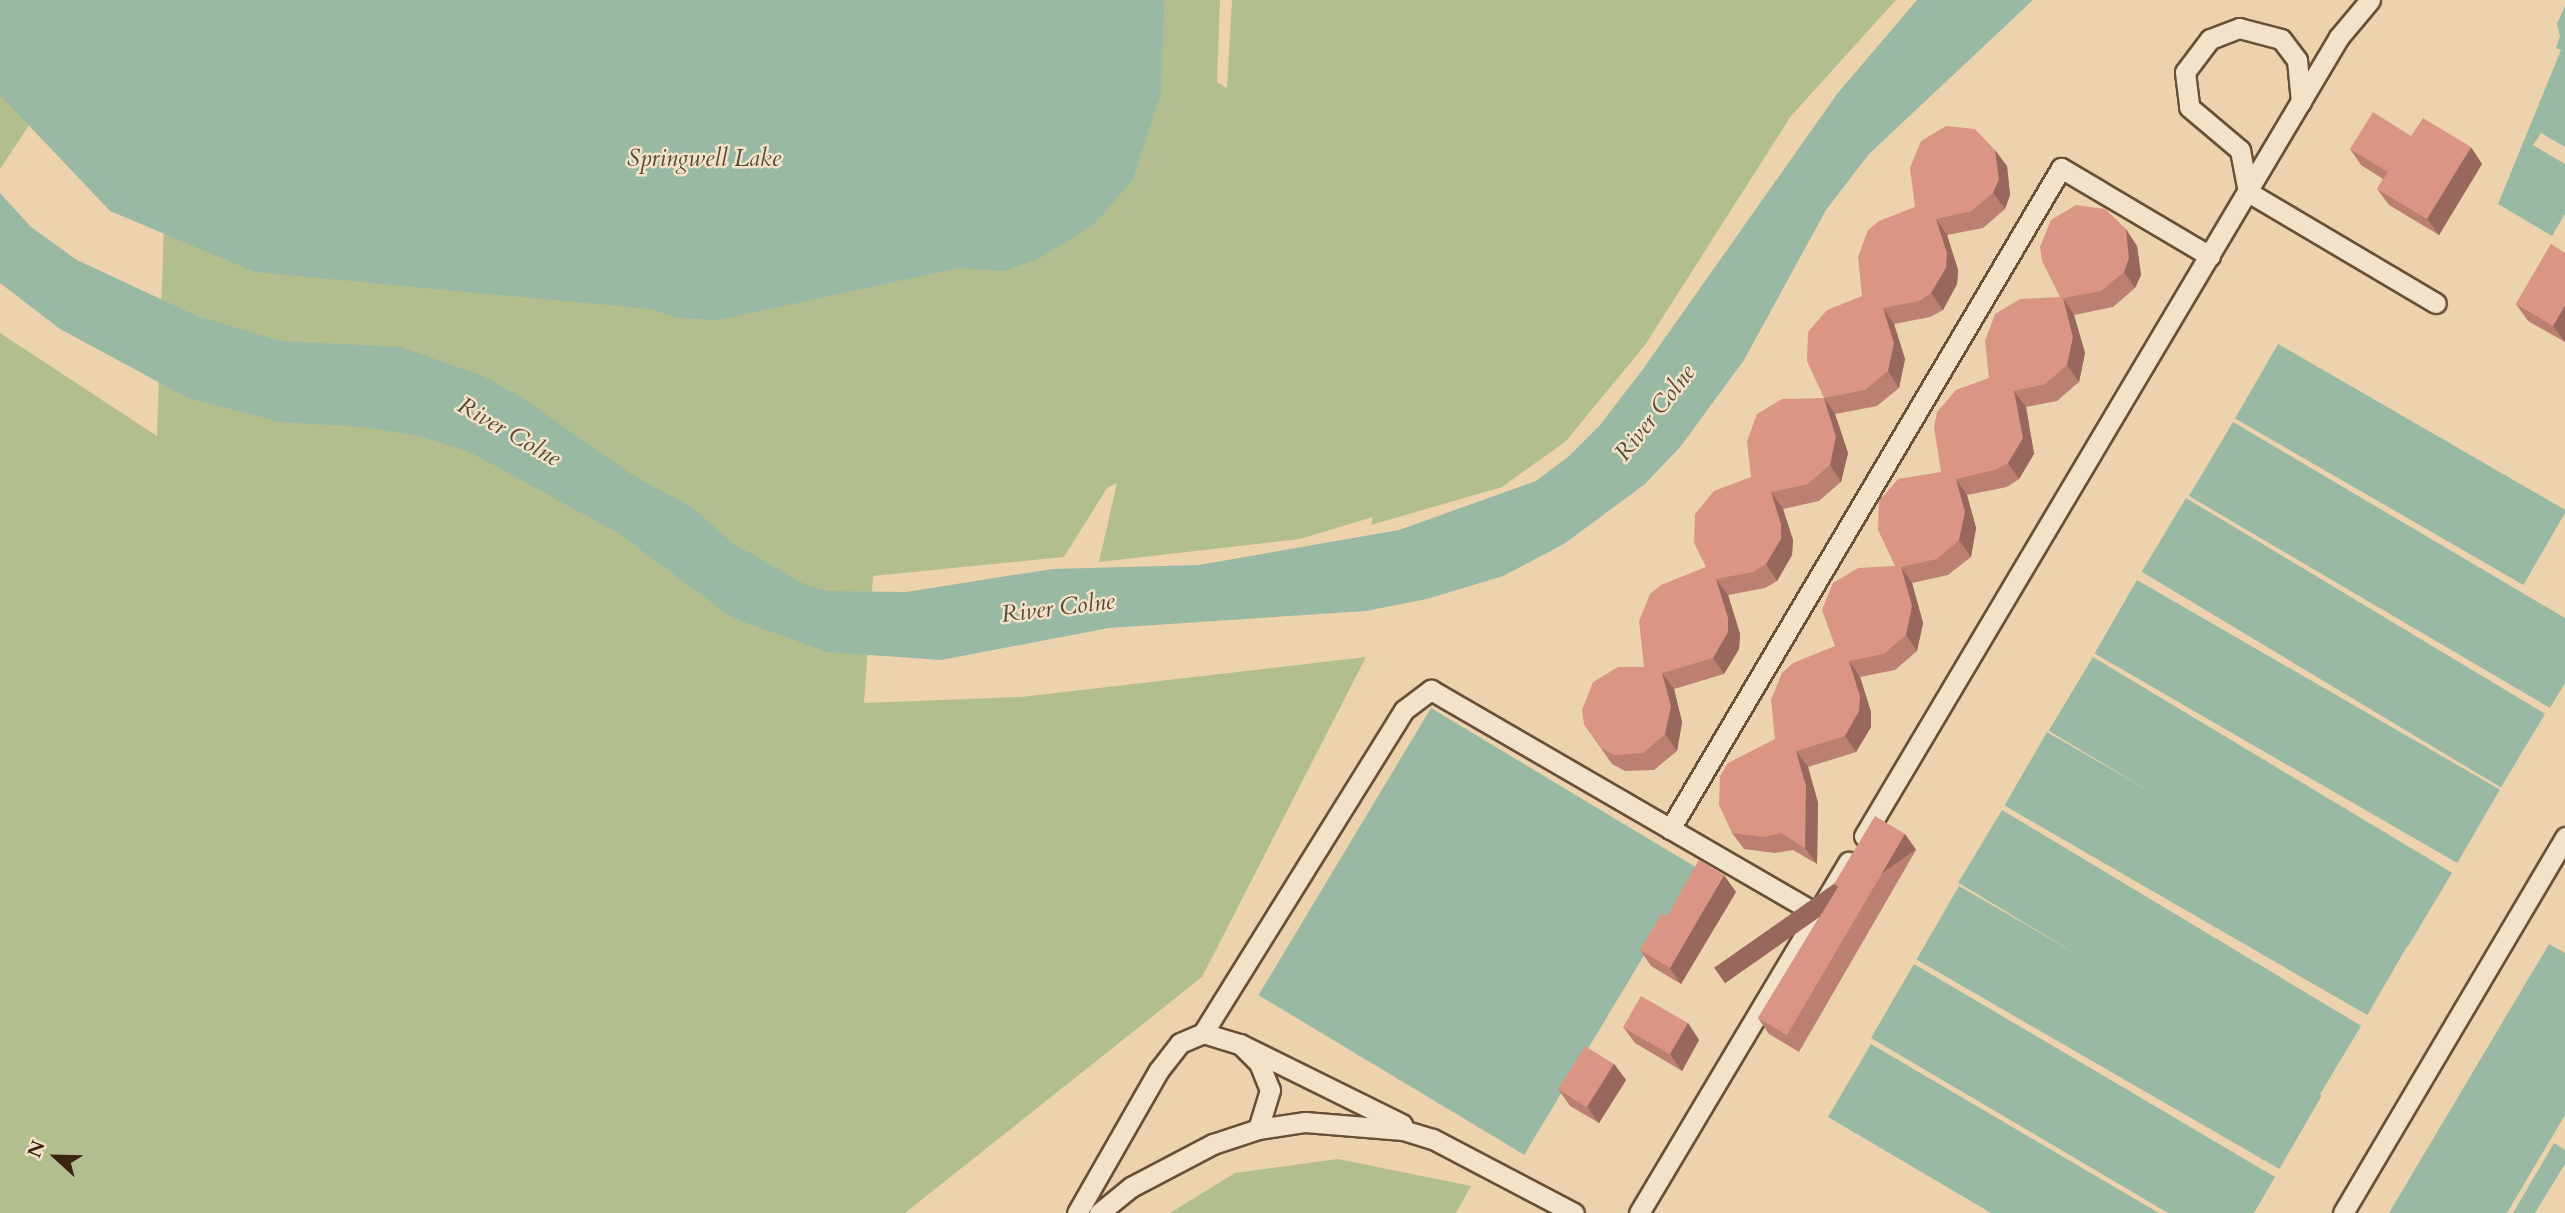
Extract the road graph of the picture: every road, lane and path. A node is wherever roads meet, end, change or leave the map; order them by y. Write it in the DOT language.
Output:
graph roads {
  1 [pos="2370,0"];
  2 [pos="2301,102"];
  3 [pos="2248,192"];
  4 [pos="2210,256"];
  5 [pos="2436,303"];
  6 [pos="1671,829"];
  7 [pos="2565,837"];
  8 [pos="1817,914"];
  9 [pos="1203,1033"];
  10 [pos="1240,1044"];
  11 [pos="1258,1129"];
  12 [pos="1433,1139"];
  13 [pos="1077,1213"];
  14 [pos="1098,1213"];
  15 [pos="1574,1213"];
  16 [pos="1639,1213"];
  17 [pos="2343,1213"];
  1 -- 2 [label="lane"];
  2 -- 3 [label="lane"];
  2 -- 3 [label="lane"];
  3 -- 4 [label="lane"];
  3 -- 5 [label="lane"];
  4 -- 6 [label="lane"];
  4 -- 8 [label="lane"];
  6 -- 8 [label="lane"];
  6 -- 9 [label="lane"];
  7 -- 17 [label="lane"];
  8 -- 16 [label="lane"];
  9 -- 10 [label="lane"];
  9 -- 13 [label="lane"];
  10 -- 11 [label="lane"];
  10 -- 12 [label="lane"];
  11 -- 12 [label="lane"];
  11 -- 14 [label="lane"];
  12 -- 15 [label="lane"];
}
